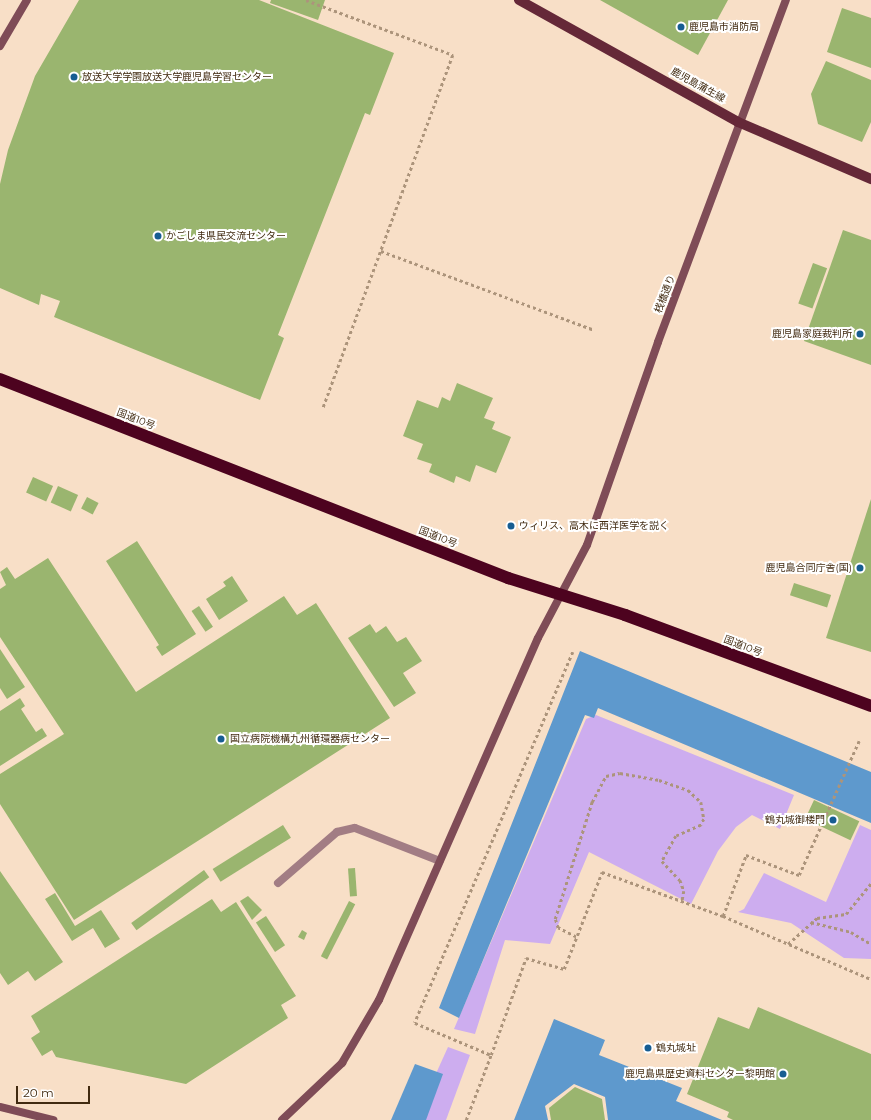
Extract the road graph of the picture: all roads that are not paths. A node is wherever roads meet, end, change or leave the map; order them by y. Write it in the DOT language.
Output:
graph roads {
  1 [pos="27,0"];
  2 [pos="519,0"];
  3 [pos="786,0"];
  4 [pos="0,46"];
  5 [pos="738,122"];
  6 [pos="871,179"];
  7 [pos="0,379"];
  8 [pos="561,594"];
  9 [pos="871,706"];
  10 [pos="440,861"];
  11 [pos="278,883"];
  12 [pos="0,1107"];
  13 [pos="53,1120"];
  14 [pos="282,1120"];
  1 -- 4 [label="street"];
  2 -- 5 [label="main road, 鹿児島蒲生線"];
  3 -- 5 [label="street, 桟橋通り"];
  5 -- 6 [label="main road, 鹿児島蒲生線"];
  5 -- 8 [label="street, 桟橋通り"];
  7 -- 8 [label="highway, 国道10号"];
  8 -- 9 [label="highway, 国道10号"];
  8 -- 10 [label="street, 桟橋通り"];
  10 -- 11 [label="lane"];
  10 -- 14 [label="street, 桟橋通り"];
  12 -- 13 [label="street"];
}
